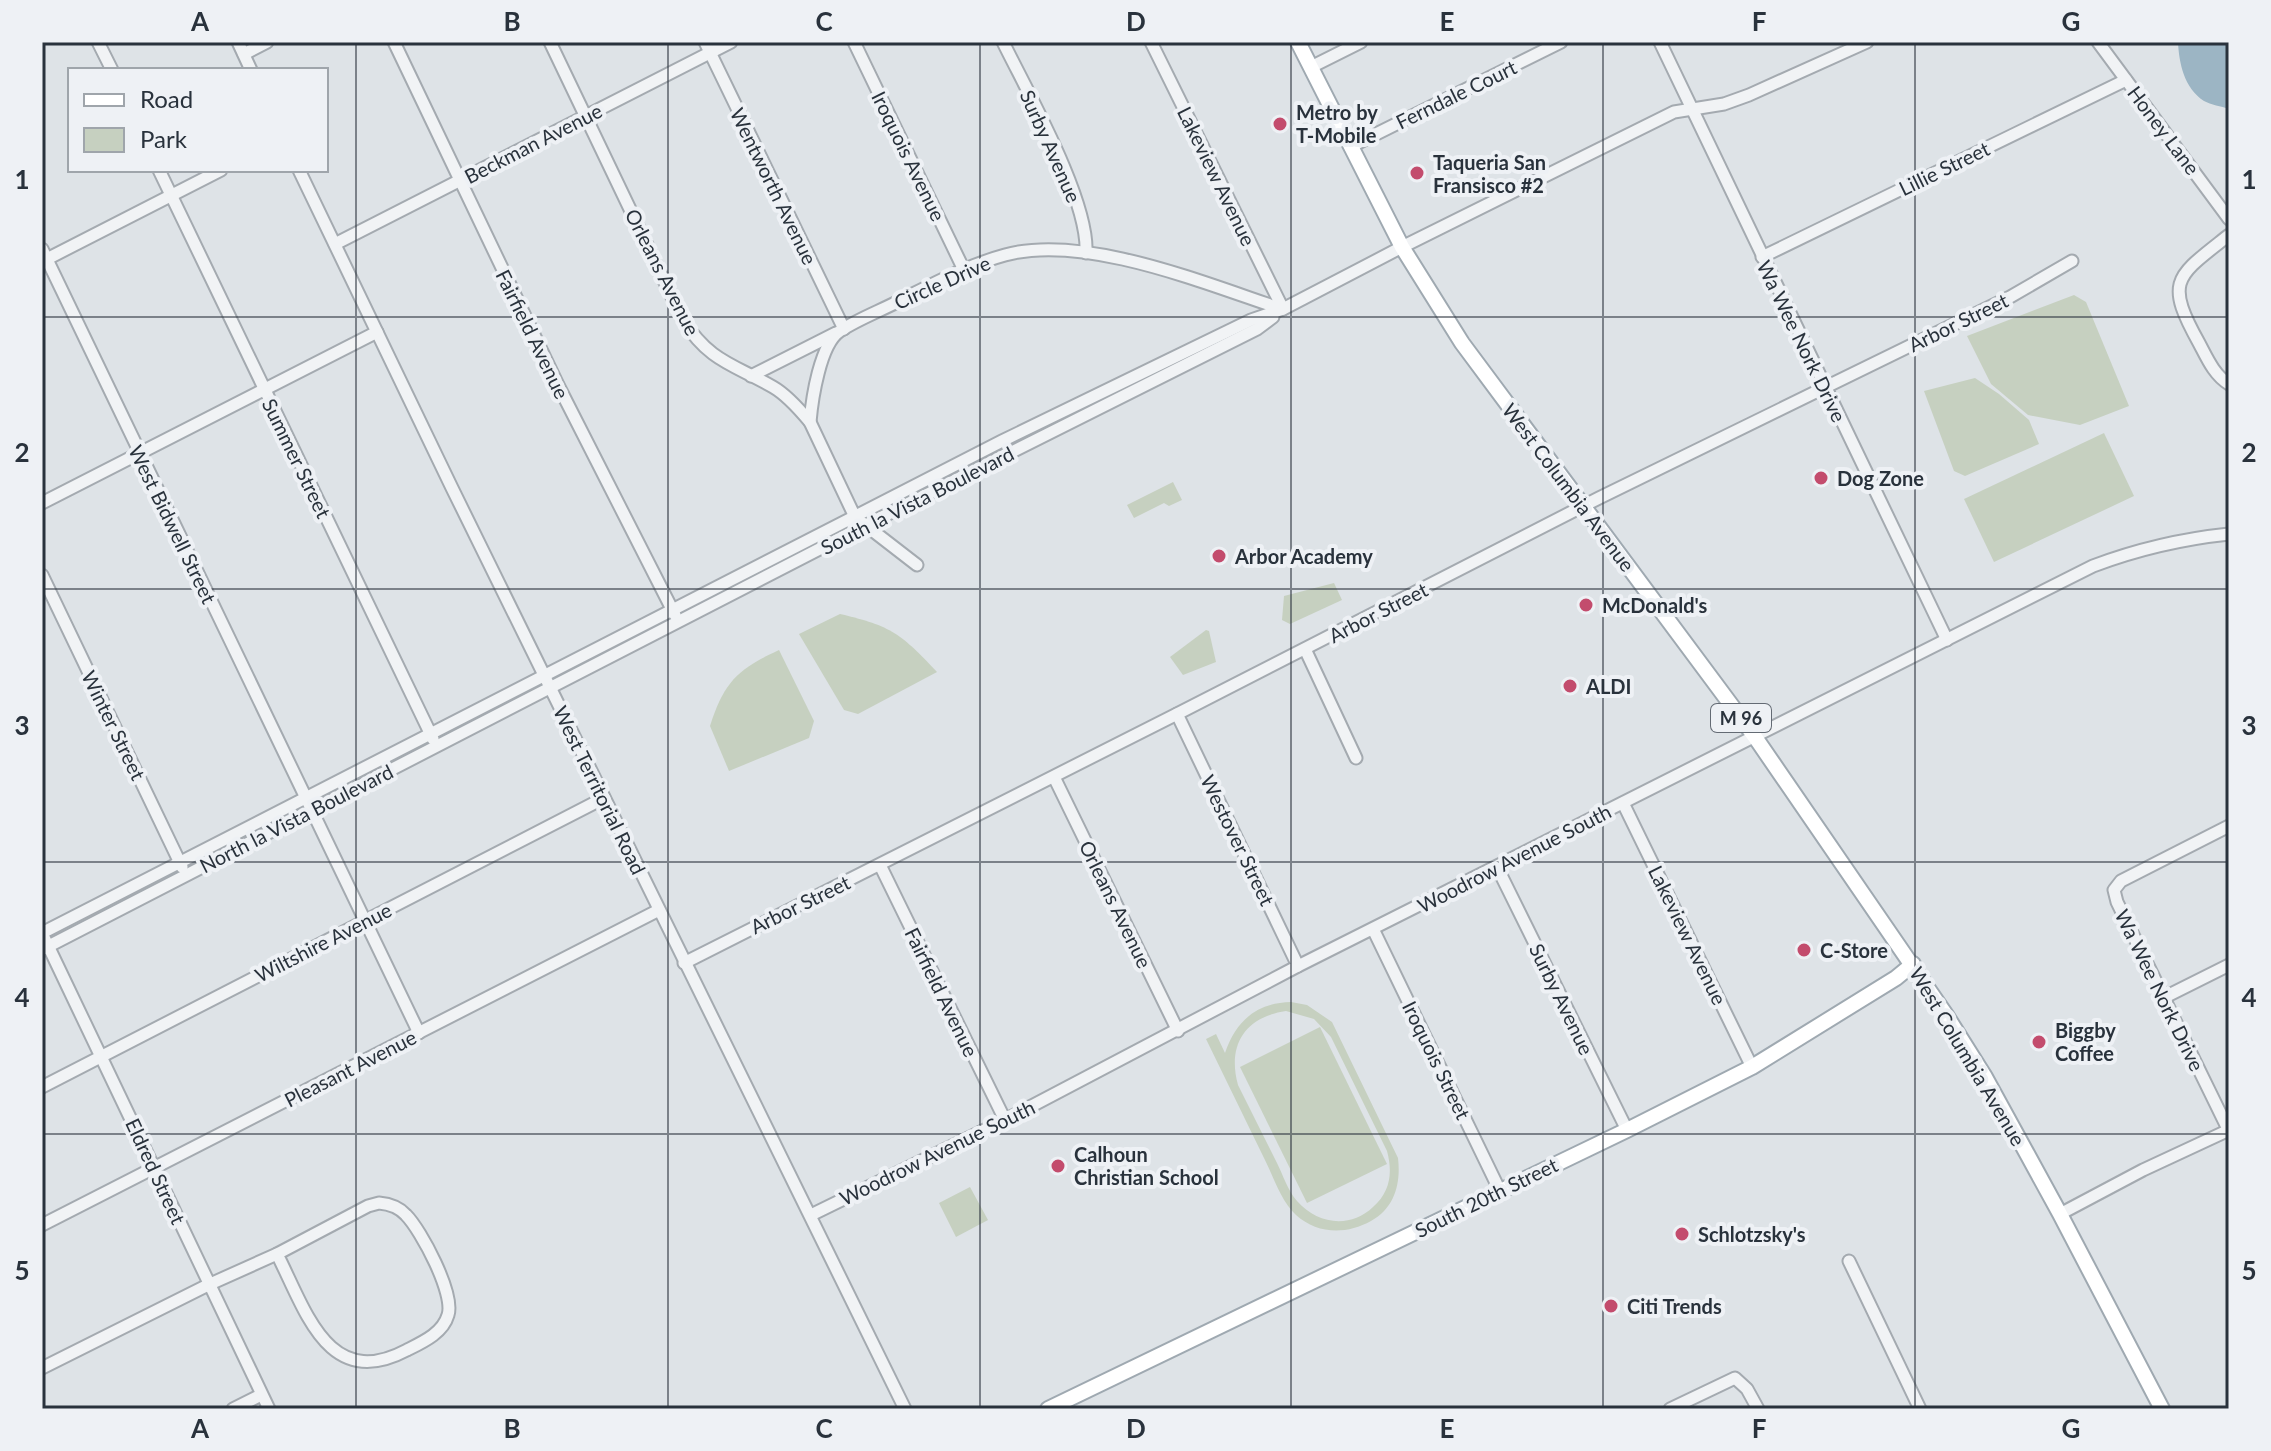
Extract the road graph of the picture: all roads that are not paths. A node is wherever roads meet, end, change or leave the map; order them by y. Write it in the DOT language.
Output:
graph roads {
  1 [pos="98,42"];
  2 [pos="238,42"];
  3 [pos="267,42"];
  4 [pos="394,42"];
  5 [pos="550,42"];
  6 [pos="731,42"];
  7 [pos="854,42"];
  8 [pos="1003,42"];
  9 [pos="1151,42"];
  10 [pos="1298,42"];
  11 [pos="1361,42"];
  12 [pos="1561,42"];
  13 [pos="1660,42"];
  14 [pos="1867,42"];
  15 [pos="2098,42"];
  16 [pos="708,47"];
  17 [pos="244,54"];
  18 [pos="1311,67"];
  19 [pos="111,68"];
  20 [pos="250,68"];
  21 [pos="2126,80"];
  22 [pos="1692,109"];
  23 [pos="585,116"];
  24 [pos="1350,147"];
  25 [pos="160,172"];
  26 [pos="217,172"];
  27 [pos="300,172"];
  28 [pos="460,181"];
  29 [pos="171,195"];
  30 [pos="2229,219"];
  31 [pos="2229,235"];
  32 [pos="335,244"];
  33 [pos="1402,247"];
  34 [pos="1086,253"];
  35 [pos="44,257"];
  36 [pos="1762,257"];
  37 [pos="2072,261"];
  38 [pos="964,270"];
  39 [pos="1283,309"];
  40 [pos="840,331"];
  41 [pos="377,332"];
  42 [pos="751,376"];
  43 [pos="2229,384"];
  44 [pos="1824,387"];
  45 [pos="264,389"];
  46 [pos="810,422"];
  47 [pos="139,454"];
  48 [pos="42,503"];
  49 [pos="1584,506"];
  50 [pos="859,521"];
  51 [pos="2229,534"];
  52 [pos="917,565"];
  53 [pos="42,575"];
  54 [pos="672,610"];
  55 [pos="679,622"];
  56 [pos="1947,640"];
  57 [pos="1305,649"];
  58 [pos="544,676"];
  59 [pos="550,688"];
  60 [pos="1177,714"];
  61 [pos="430,733"];
  62 [pos="1755,737"];
  63 [pos="436,745"];
  64 [pos="1356,758"];
  65 [pos="1054,777"];
  66 [pos="305,798"];
  67 [pos="604,798"];
  68 [pos="1623,803"];
  69 [pos="311,809"];
  70 [pos="2229,826"];
  71 [pos="180,862"];
  72 [pos="880,865"];
  73 [pos="1497,867"];
  74 [pos="186,874"];
  75 [pos="659,910"];
  76 [pos="364,920"];
  77 [pos="1373,929"];
  78 [pos="42,933"];
  79 [pos="45,948"];
  80 [pos="684,963"];
  81 [pos="1913,964"];
  82 [pos="2229,965"];
  83 [pos="1298,966"];
  84 [pos="2163,998"];
  85 [pos="1178,1031"];
  86 [pos="419,1033"];
  87 [pos="101,1057"];
  88 [pos="1752,1067"];
  89 [pos="42,1087"];
  90 [pos="1005,1120"];
  91 [pos="1627,1130"];
  92 [pos="2229,1130"];
  93 [pos="155,1167"];
  94 [pos="1500,1191"];
  95 [pos="2060,1214"];
  96 [pos="811,1215"];
  97 [pos="42,1225"];
  98 [pos="277,1254"];
  99 [pos="1849,1261"];
  100 [pos="208,1285"];
  101 [pos="42,1368"];
  102 [pos="261,1395"];
  103 [pos="233,1409"];
  104 [pos="269,1409"];
  105 [pos="905,1409"];
  106 [pos="1048,1409"];
  107 [pos="1670,1409"];
  108 [pos="1758,1409"];
  109 [pos="1920,1409"];
  110 [pos="2162,1409"];
  1 -- 19 [label="street"];
  2 -- 17 [label="street"];
  3 -- 17 [label="street"];
  4 -- 28 [label="street, Fairfield Avenue"];
  5 -- 23 [label="street, Orleans Avenue"];
  6 -- 16 [label="street, Beckman Avenue"];
  7 -- 38 [label="street, Iroquois Avenue"];
  8 -- 34 [label="street, Surby Avenue"];
  9 -- 39 [label="street, Lakeview Avenue"];
  10 -- 18 [label="main road, West Columbia Avenue / M 96"];
  11 -- 18 [label="street"];
  12 -- 24 [label="street, Ferndale Court"];
  13 -- 22 [label="street, Wa Wee Nork Drive"];
  14 -- 22 [label="street, South la Vista Boulevard"];
  15 -- 21 [label="street, Honey Lane"];
  16 -- 23 [label="street, Beckman Avenue"];
  16 -- 40 [label="street, Wentworth Avenue"];
  17 -- 20 [label="street"];
  18 -- 24 [label="main road, West Columbia Avenue / M 96"];
  21 -- 30 [label="street, Honey Lane"];
  21 -- 36 [label="street, Lillie Street"];
  22 -- 33 [label="street, South la Vista Boulevard"];
  22 -- 36 [label="street, Wa Wee Nork Drive"];
  23 -- 28 [label="street, Beckman Avenue"];
  23 -- 42 [label="street, Orleans Avenue"];
  24 -- 33 [label="main road, West Columbia Avenue / M 96"];
  25 -- 29 [label="street, Summer Street"];
  26 -- 29 [label="street"];
  27 -- 32 [label="street, West Territorial Road"];
  28 -- 32 [label="street, Beckman Avenue"];
  28 -- 54 [label="street, Fairfield Avenue"];
  29 -- 35 [label="street"];
  29 -- 45 [label="street, Summer Street"];
  31 -- 43 [label="street"];
  32 -- 41 [label="street, West Territorial Road"];
  33 -- 39 [label="street, South la Vista Boulevard"];
  33 -- 49 [label="main road, West Columbia Avenue / M 96"];
  34 -- 38 [label="street, Circle Drive"];
  34 -- 39 [label="street, Circle Drive"];
  35 -- 47 [label="street, West Bidwell Street"];
  36 -- 44 [label="street, Wa Wee Nork Drive"];
  37 -- 44 [label="street, Arbor Street"];
  38 -- 40 [label="street, Circle Drive"];
  39 -- 50 [label="street, South la Vista Boulevard"];
  40 -- 42 [label="street, Circle Drive"];
  40 -- 46 [label="street"];
  41 -- 45 [label="street"];
  41 -- 58 [label="street, West Territorial Road"];
  42 -- 46 [label="street, Orleans Avenue"];
  44 -- 49 [label="street, Arbor Street"];
  44 -- 56 [label="street, Wa Wee Nork Drive"];
  45 -- 47 [label="street"];
  45 -- 61 [label="street, Summer Street"];
  46 -- 50 [label="street, Orleans Avenue"];
  47 -- 48 [label="street"];
  47 -- 66 [label="street, West Bidwell Street"];
  49 -- 57 [label="street, Arbor Street"];
  49 -- 62 [label="main road, West Columbia Avenue / M 96"];
  50 -- 52 [label="street, Orleans Avenue"];
  50 -- 54 [label="street, South la Vista Boulevard"];
  50 -- 55 [label="street, South la Vista Boulevard"];
  51 -- 56 [label="street, Woodrow Avenue South"];
  53 -- 71 [label="street, Winter Street"];
  54 -- 55 [label="street, Fairfield Avenue"];
  54 -- 58 [label="street, South la Vista Boulevard"];
  55 -- 59 [label="street, South la Vista Boulevard"];
  56 -- 62 [label="street, Woodrow Avenue South"];
  57 -- 60 [label="street, Arbor Street"];
  57 -- 64 [label="street"];
  58 -- 59 [label="street, West Territorial Road"];
  58 -- 61 [label="street, North la Vista Boulevard"];
  59 -- 63 [label="street, North la Vista Boulevard"];
  59 -- 67 [label="street, West Territorial Road"];
  60 -- 65 [label="street, Arbor Street"];
  60 -- 83 [label="street, Westover Street"];
  61 -- 63 [label="street, Summer Street"];
  61 -- 66 [label="street, North la Vista Boulevard"];
  62 -- 68 [label="street, Woodrow Avenue South"];
  62 -- 81 [label="main road, West Columbia Avenue / M 96"];
  63 -- 69 [label="street, North la Vista Boulevard"];
  65 -- 72 [label="street, Arbor Street"];
  65 -- 85 [label="street, Orleans Avenue"];
  66 -- 69 [label="street, West Bidwell Street"];
  66 -- 71 [label="street, North la Vista Boulevard"];
  67 -- 75 [label="street, West Territorial Road"];
  67 -- 76 [label="street, Wiltshire Avenue"];
  68 -- 73 [label="street, Woodrow Avenue South"];
  68 -- 88 [label="street, Lakeview Avenue"];
  69 -- 74 [label="street, North la Vista Boulevard"];
  69 -- 76 [label="street"];
  70 -- 84 [label="street, Wa Wee Nork Drive"];
  71 -- 74 [label="street, Winter Street"];
  71 -- 78 [label="street, North la Vista Boulevard"];
  72 -- 80 [label="street, Arbor Street"];
  72 -- 90 [label="street, Fairfield Avenue"];
  73 -- 77 [label="street, Woodrow Avenue South"];
  73 -- 91 [label="street, Surby Avenue"];
  74 -- 79 [label="street, North la Vista Boulevard"];
  75 -- 80 [label="street, West Territorial Road"];
  75 -- 86 [label="street, Pleasant Avenue"];
  76 -- 86 [label="street"];
  76 -- 87 [label="street, Wiltshire Avenue"];
  77 -- 83 [label="street, Woodrow Avenue South"];
  77 -- 94 [label="street, Iroquois Street"];
  78 -- 79 [label="street, Eldred Street"];
  79 -- 87 [label="street, Eldred Street"];
  80 -- 96 [label="street, West Territorial Road"];
  81 -- 88 [label="main road, South 20th Street"];
  81 -- 95 [label="main road, West Columbia Avenue / M 96"];
  82 -- 84 [label="street"];
  83 -- 85 [label="street, Woodrow Avenue South"];
  84 -- 92 [label="street, Wa Wee Nork Drive"];
  85 -- 90 [label="street, Woodrow Avenue South"];
  86 -- 93 [label="street, Pleasant Avenue"];
  87 -- 89 [label="street, Wiltshire Avenue"];
  87 -- 93 [label="street, Eldred Street"];
  88 -- 91 [label="main road, South 20th Street"];
  90 -- 96 [label="street, Woodrow Avenue South"];
  91 -- 94 [label="main road, South 20th Street"];
  92 -- 95 [label="street"];
  93 -- 97 [label="street, Pleasant Avenue"];
  93 -- 100 [label="street, Eldred Street"];
  94 -- 106 [label="main road, South 20th Street"];
  95 -- 110 [label="main road, West Columbia Avenue / M 96"];
  96 -- 105 [label="street, West Territorial Road"];
  98 -- 98 [label="street"];
  98 -- 100 [label="street"];
  99 -- 109 [label="street"];
  100 -- 101 [label="street"];
  100 -- 102 [label="street, Eldred Street"];
  102 -- 103 [label="street"];
  102 -- 104 [label="street, Eldred Street"];
  107 -- 108 [label="street"];
}
